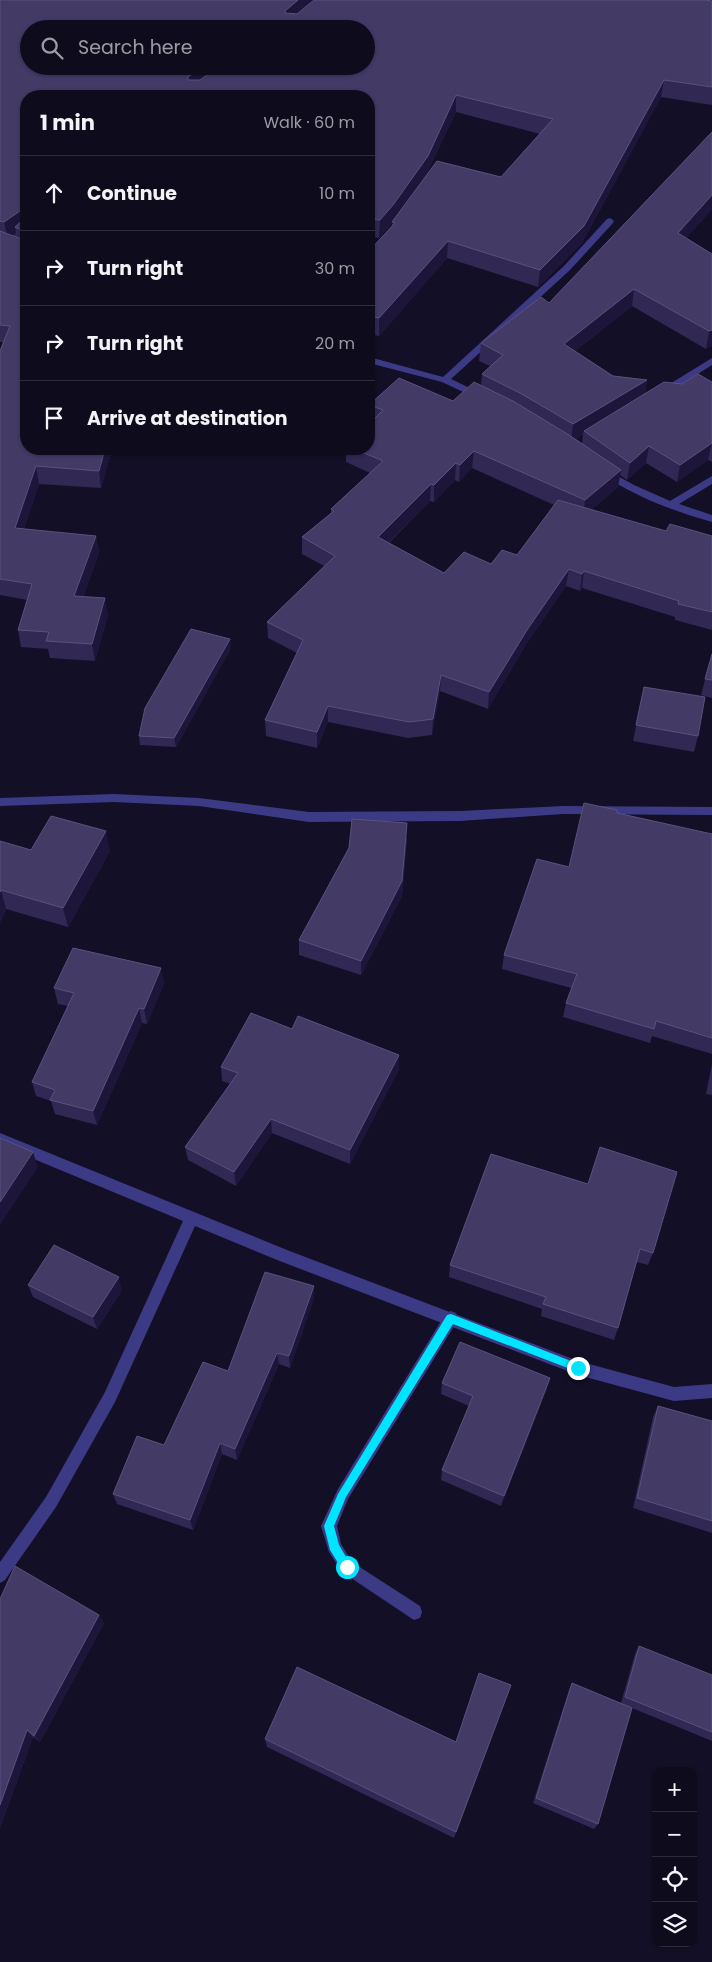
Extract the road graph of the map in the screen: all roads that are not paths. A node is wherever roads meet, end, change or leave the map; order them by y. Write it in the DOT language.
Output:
graph roads {
  1 [pos="610,221"];
  2 [pos="712,360"];
  3 [pos="375,362"];
  4 [pos="445,380"];
  5 [pos="652,398"];
  6 [pos="489,401"];
  7 [pos="600,468"];
  8 [pos="712,479"];
  9 [pos="669,506"];
  10 [pos="712,519"];
  11 [pos="0,802"];
  12 [pos="712,811"];
  13 [pos="0,1139"];
  14 [pos="192,1217"];
  15 [pos="451,1318"];
  16 [pos="712,1391"];
  17 [pos="0,1575"];
  18 [pos="414,1612"];
  1 -- 4 [label="street"];
  2 -- 5 [label="street"];
  3 -- 4 [label="street"];
  4 -- 6 [label="street"];
  7 -- 9 [label="street"];
  8 -- 9 [label="street"];
  9 -- 10 [label="street"];
  11 -- 12 [label="street"];
  13 -- 14 [label="street"];
  14 -- 15 [label="street"];
  14 -- 17 [label="street"];
  15 -- 16 [label="street"];
  15 -- 18 [label="street"];
}
